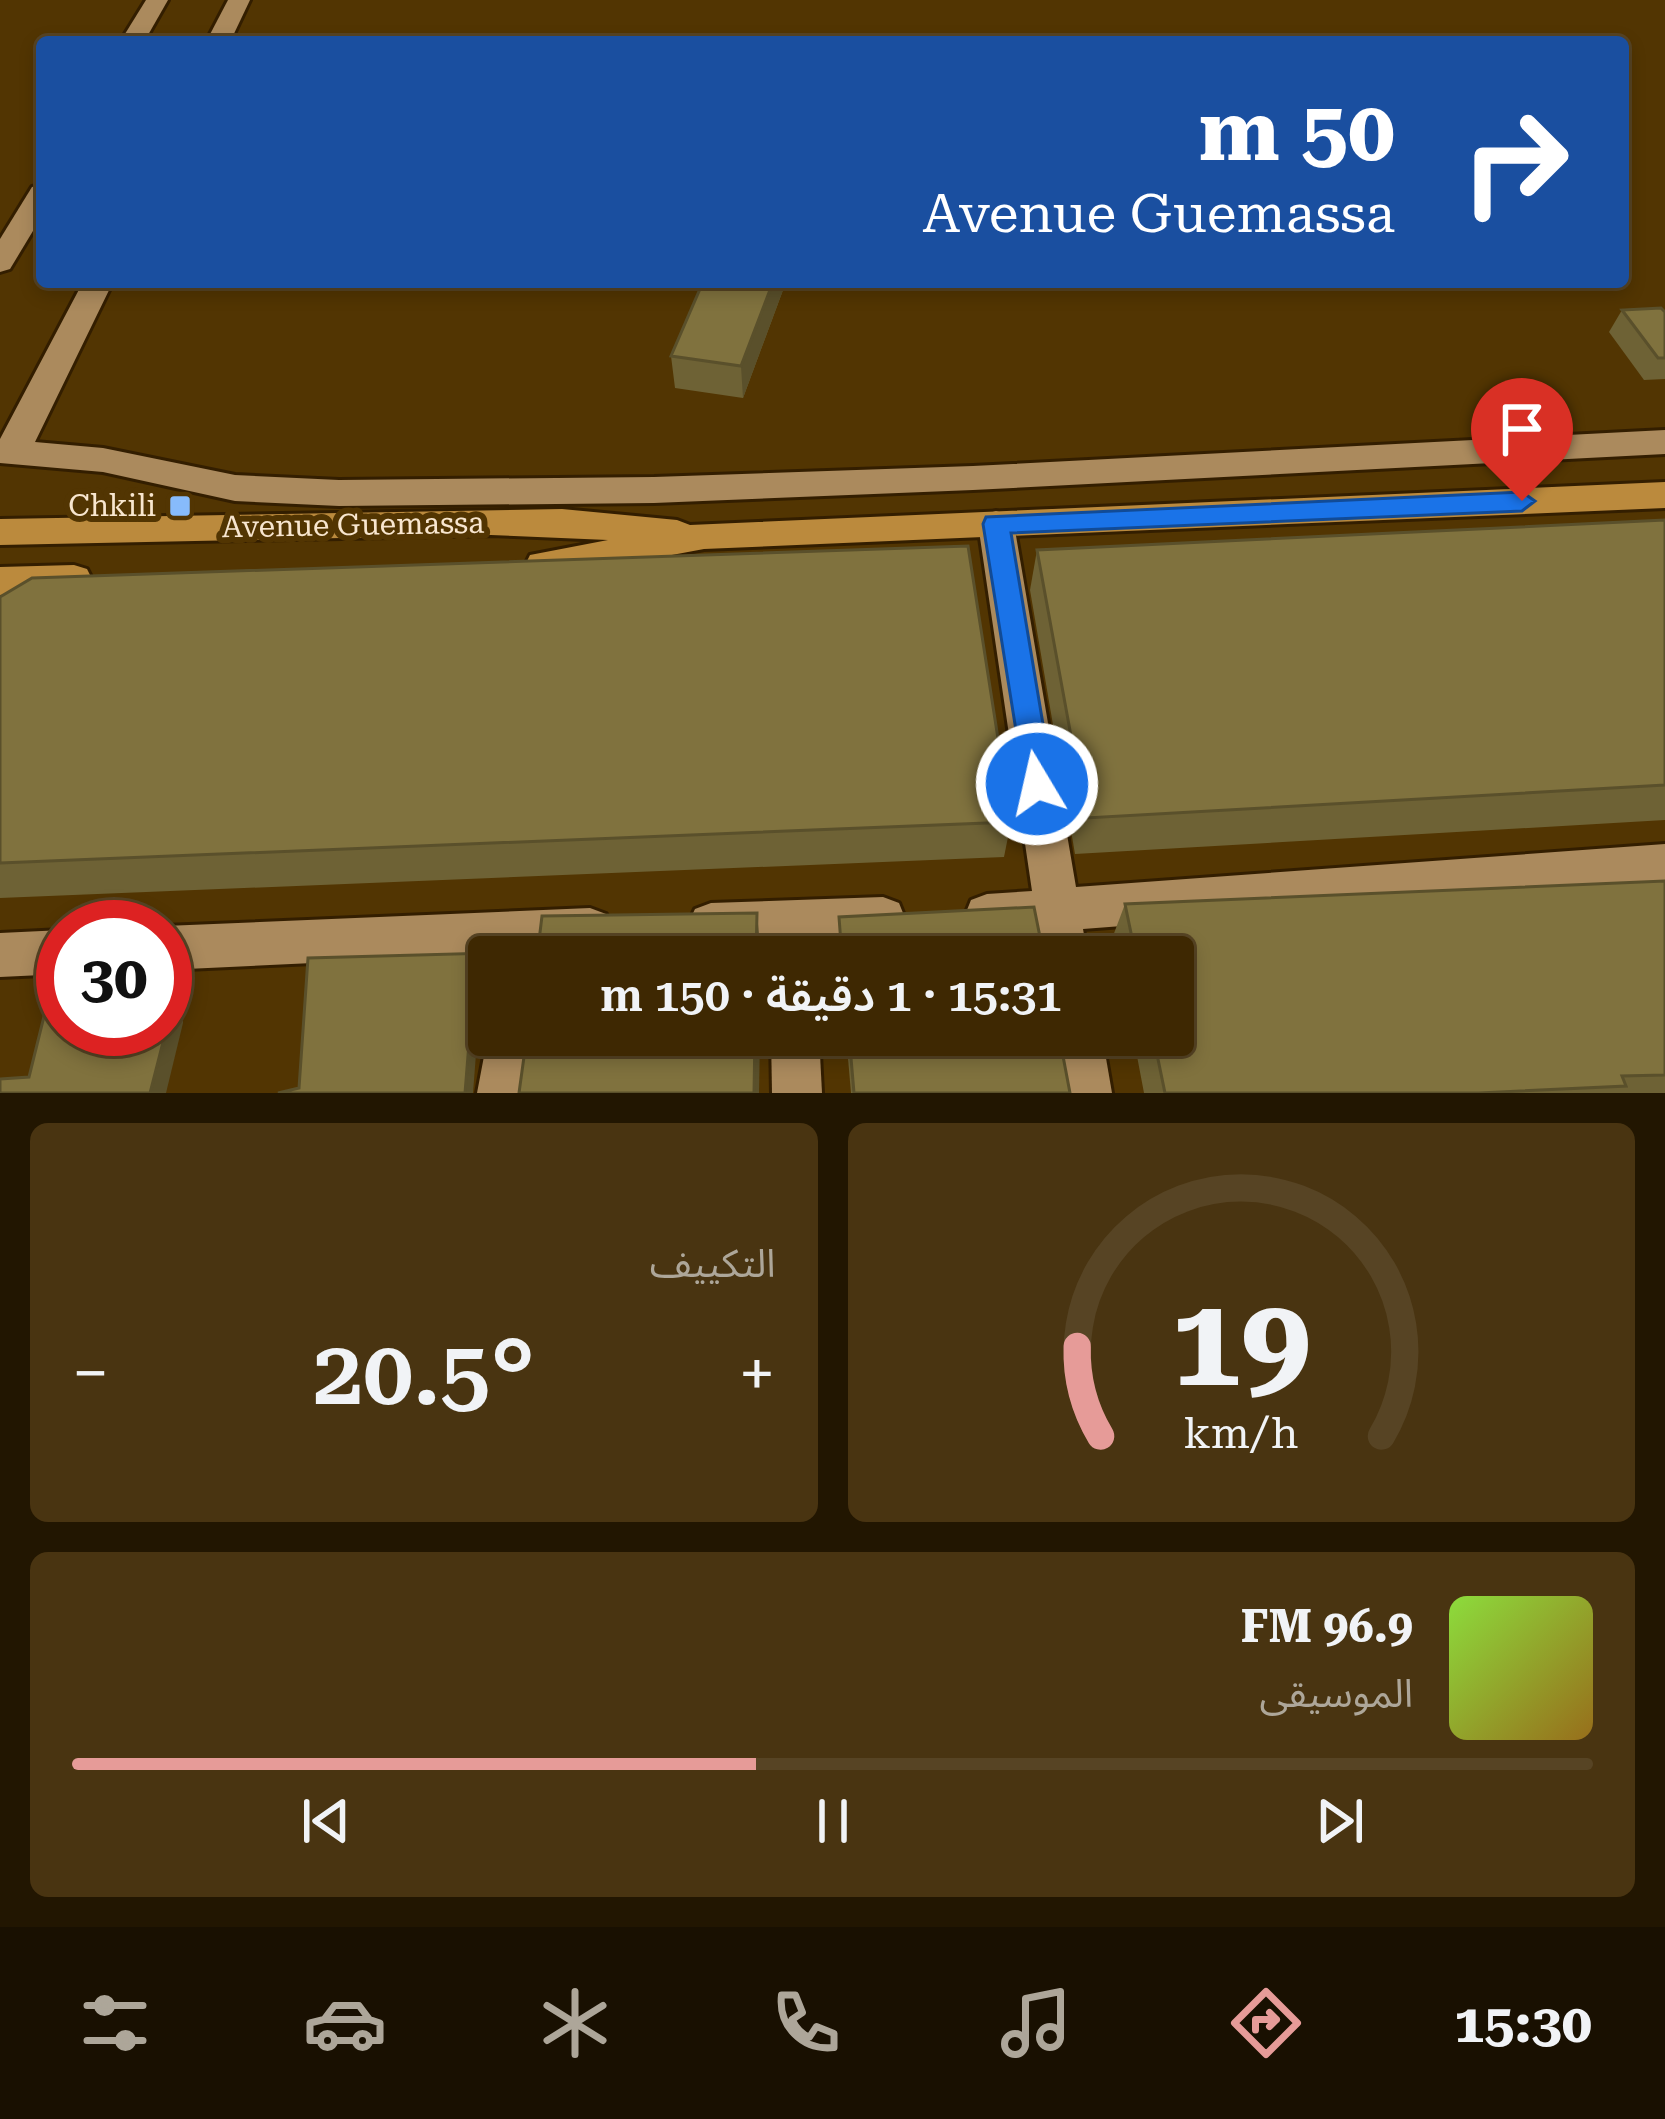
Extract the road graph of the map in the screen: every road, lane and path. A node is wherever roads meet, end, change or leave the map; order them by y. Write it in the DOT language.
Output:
graph roads {
  1 [pos="157,0"];
  2 [pos="239,0"];
  3 [pos="136,36"];
  4 [pos="221,36"];
  5 [pos="36,203"];
  6 [pos="0,263"];
  7 [pos="95,288"];
  8 [pos="1665,442"];
  9 [pos="7,451"];
  10 [pos="1665,495"];
  11 [pos="996,524"];
  12 [pos="0,532"];
  13 [pos="704,536"];
  14 [pos="507,568"];
  15 [pos="104,578"];
  16 [pos="0,581"];
  17 [pos="1658,877"];
  18 [pos="671,926"];
  19 [pos="623,928"];
  20 [pos="1062,935"];
  21 [pos="574,936"];
  22 [pos="763,936"];
  23 [pos="810,936"];
  24 [pos="468,945"];
  25 [pos="192,948"];
  26 [pos="36,953"];
  27 [pos="0,955"];
  28 [pos="508,1056"];
  29 [pos="796,1056"];
  30 [pos="1081,1056"];
  31 [pos="502,1093"];
  32 [pos="797,1093"];
  33 [pos="1087,1093"];
  1 -- 3 [label="street"];
  2 -- 4 [label="street"];
  5 -- 6 [label="street"];
  7 -- 9 [label="street"];
  8 -- 9 [label="street"];
  10 -- 11 [label="main road, Avenue Guemassa"];
  11 -- 13 [label="main road, Avenue Guemassa"];
  11 -- 20 [label="street"];
  12 -- 13 [label="main road, Avenue Guemassa"];
  13 -- 14 [label="main road, Avenue Guemassa"];
  15 -- 16 [label="main road"];
  17 -- 20 [label="street"];
  18 -- 22 [label="street"];
  19 -- 21 [label="street"];
  20 -- 23 [label="street"];
  24 -- 25 [label="street"];
  26 -- 27 [label="street"];
  28 -- 31 [label="street"];
  29 -- 32 [label="street"];
  30 -- 33 [label="street"];
}
